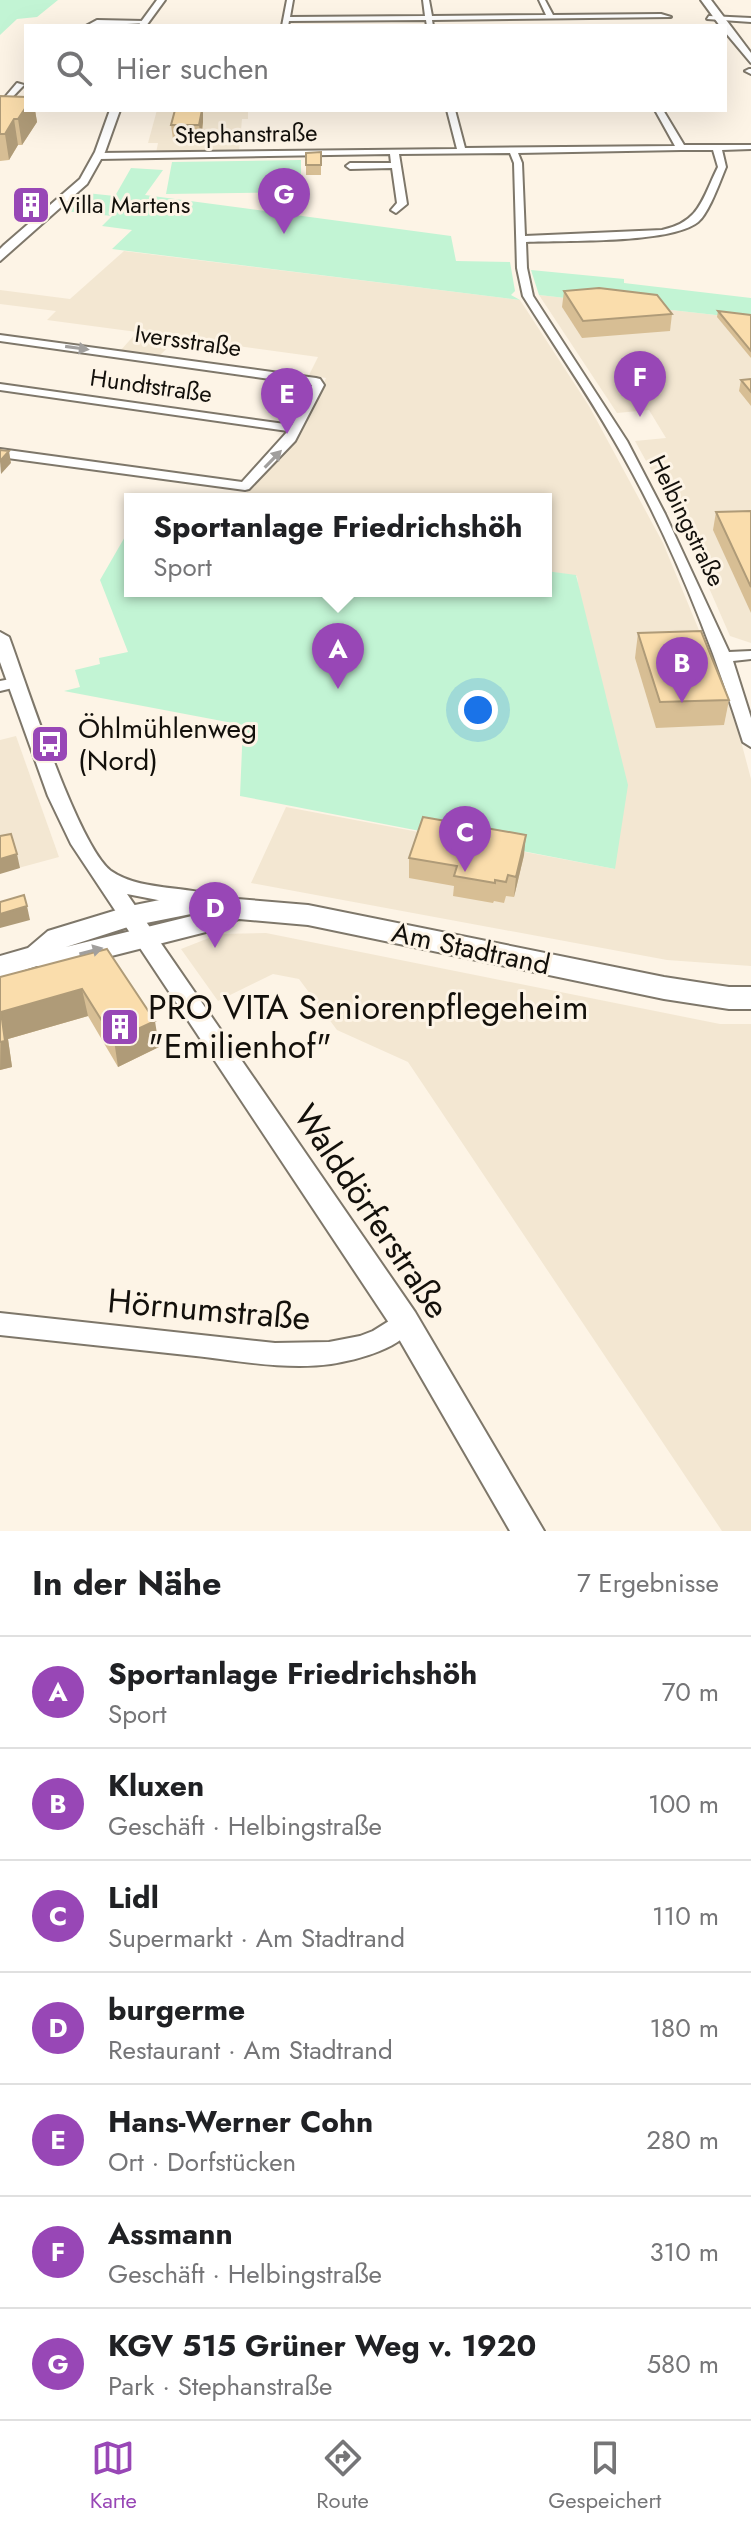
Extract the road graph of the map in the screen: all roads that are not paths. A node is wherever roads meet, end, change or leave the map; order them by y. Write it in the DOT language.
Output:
graph roads {
  1 [pos="161,0"];
  2 [pos="290,0"];
  3 [pos="426,0"];
  4 [pos="542,0"];
  5 [pos="694,0"];
  6 [pos="706,0"];
  7 [pos="652,17"];
  8 [pos="551,18"];
  9 [pos="751,20"];
  10 [pos="715,21"];
  11 [pos="286,22"];
  12 [pos="429,23"];
  13 [pos="93,24"];
  14 [pos="143,24"];
  15 [pos="735,41"];
  16 [pos="750,69"];
  17 [pos="7,84"];
  18 [pos="23,85"];
  19 [pos="0,108"];
  20 [pos="114,112"];
  21 [pos="452,112"];
  22 [pos="660,112"];
  23 [pos="751,147"];
  24 [pos="681,148"];
  25 [pos="717,148"];
  26 [pos="513,150"];
  27 [pos="462,151"];
  28 [pos="394,152"];
  29 [pos="99,156"];
  30 [pos="396,165"];
  31 [pos="350,166"];
  32 [pos="396,210"];
  33 [pos="521,239"];
  34 [pos="0,257"];
  35 [pos="0,338"];
  36 [pos="0,387"];
  37 [pos="296,429"];
  38 [pos="0,453"];
  39 [pos="0,637"];
  40 [pos="751,655"];
  41 [pos="724,657"];
  42 [pos="8,685"];
  43 [pos="751,742"];
  44 [pos="101,875"];
  45 [pos="204,901"];
  46 [pos="237,909"];
  47 [pos="137,926"];
  48 [pos="0,967"];
  49 [pos="751,998"];
  50 [pos="405,1322"];
  51 [pos="0,1324"];
  52 [pos="528,1531"];
  1 -- 14 [label="street"];
  2 -- 11 [label="street"];
  3 -- 12 [label="street"];
  4 -- 8 [label="street"];
  5 -- 10 [label="main road"];
  6 -- 10 [label="main road"];
  7 -- 8 [label="street"];
  8 -- 12 [label="street"];
  9 -- 10 [label="street"];
  11 -- 12 [label="street"];
  13 -- 14 [label="street"];
  15 -- 16 [label="main road"];
  17 -- 18 [label="street"];
  18 -- 19 [label="street"];
  20 -- 29 [label="street"];
  21 -- 27 [label="street"];
  22 -- 24 [label="street"];
  23 -- 25 [label="street, Stephanstraße"];
  24 -- 25 [label="street, Stephanstraße"];
  24 -- 26 [label="street, Stephanstraße"];
  25 -- 33 [label="street"];
  26 -- 27 [label="street, Stephanstraße"];
  26 -- 33 [label="street, Helbingstraße"];
  27 -- 28 [label="street, Stephanstraße"];
  28 -- 29 [label="street, Stephanstraße"];
  28 -- 30 [label="street"];
  29 -- 34 [label="street"];
  30 -- 31 [label="street, Stephanstraße"];
  30 -- 32 [label="street"];
  33 -- 41 [label="street, Helbingstraße"];
  35 -- 37 [label="street, Iversstraße, one-way"];
  36 -- 37 [label="street, Hundtstraße"];
  38 -- 37 [label="street, one-way"];
  39 -- 42 [label="street, Walddörferstraße"];
  40 -- 41 [label="street"];
  41 -- 43 [label="street, Helbingstraße"];
  42 -- 44 [label="street, Walddörferstraße"];
  44 -- 45 [label="street"];
  44 -- 47 [label="street, Walddörferstraße"];
  45 -- 46 [label="main road, Am Stadtrand"];
  45 -- 47 [label="main road, Am Stadtrand"];
  46 -- 47 [label="main road, Am Stadtrand"];
  46 -- 49 [label="main road, Am Stadtrand"];
  47 -- 48 [label="main road"];
  47 -- 50 [label="street, Walddörferstraße"];
  50 -- 51 [label="street, Hörnumstraße"];
  50 -- 52 [label="street, Walddörferstraße"];
}
